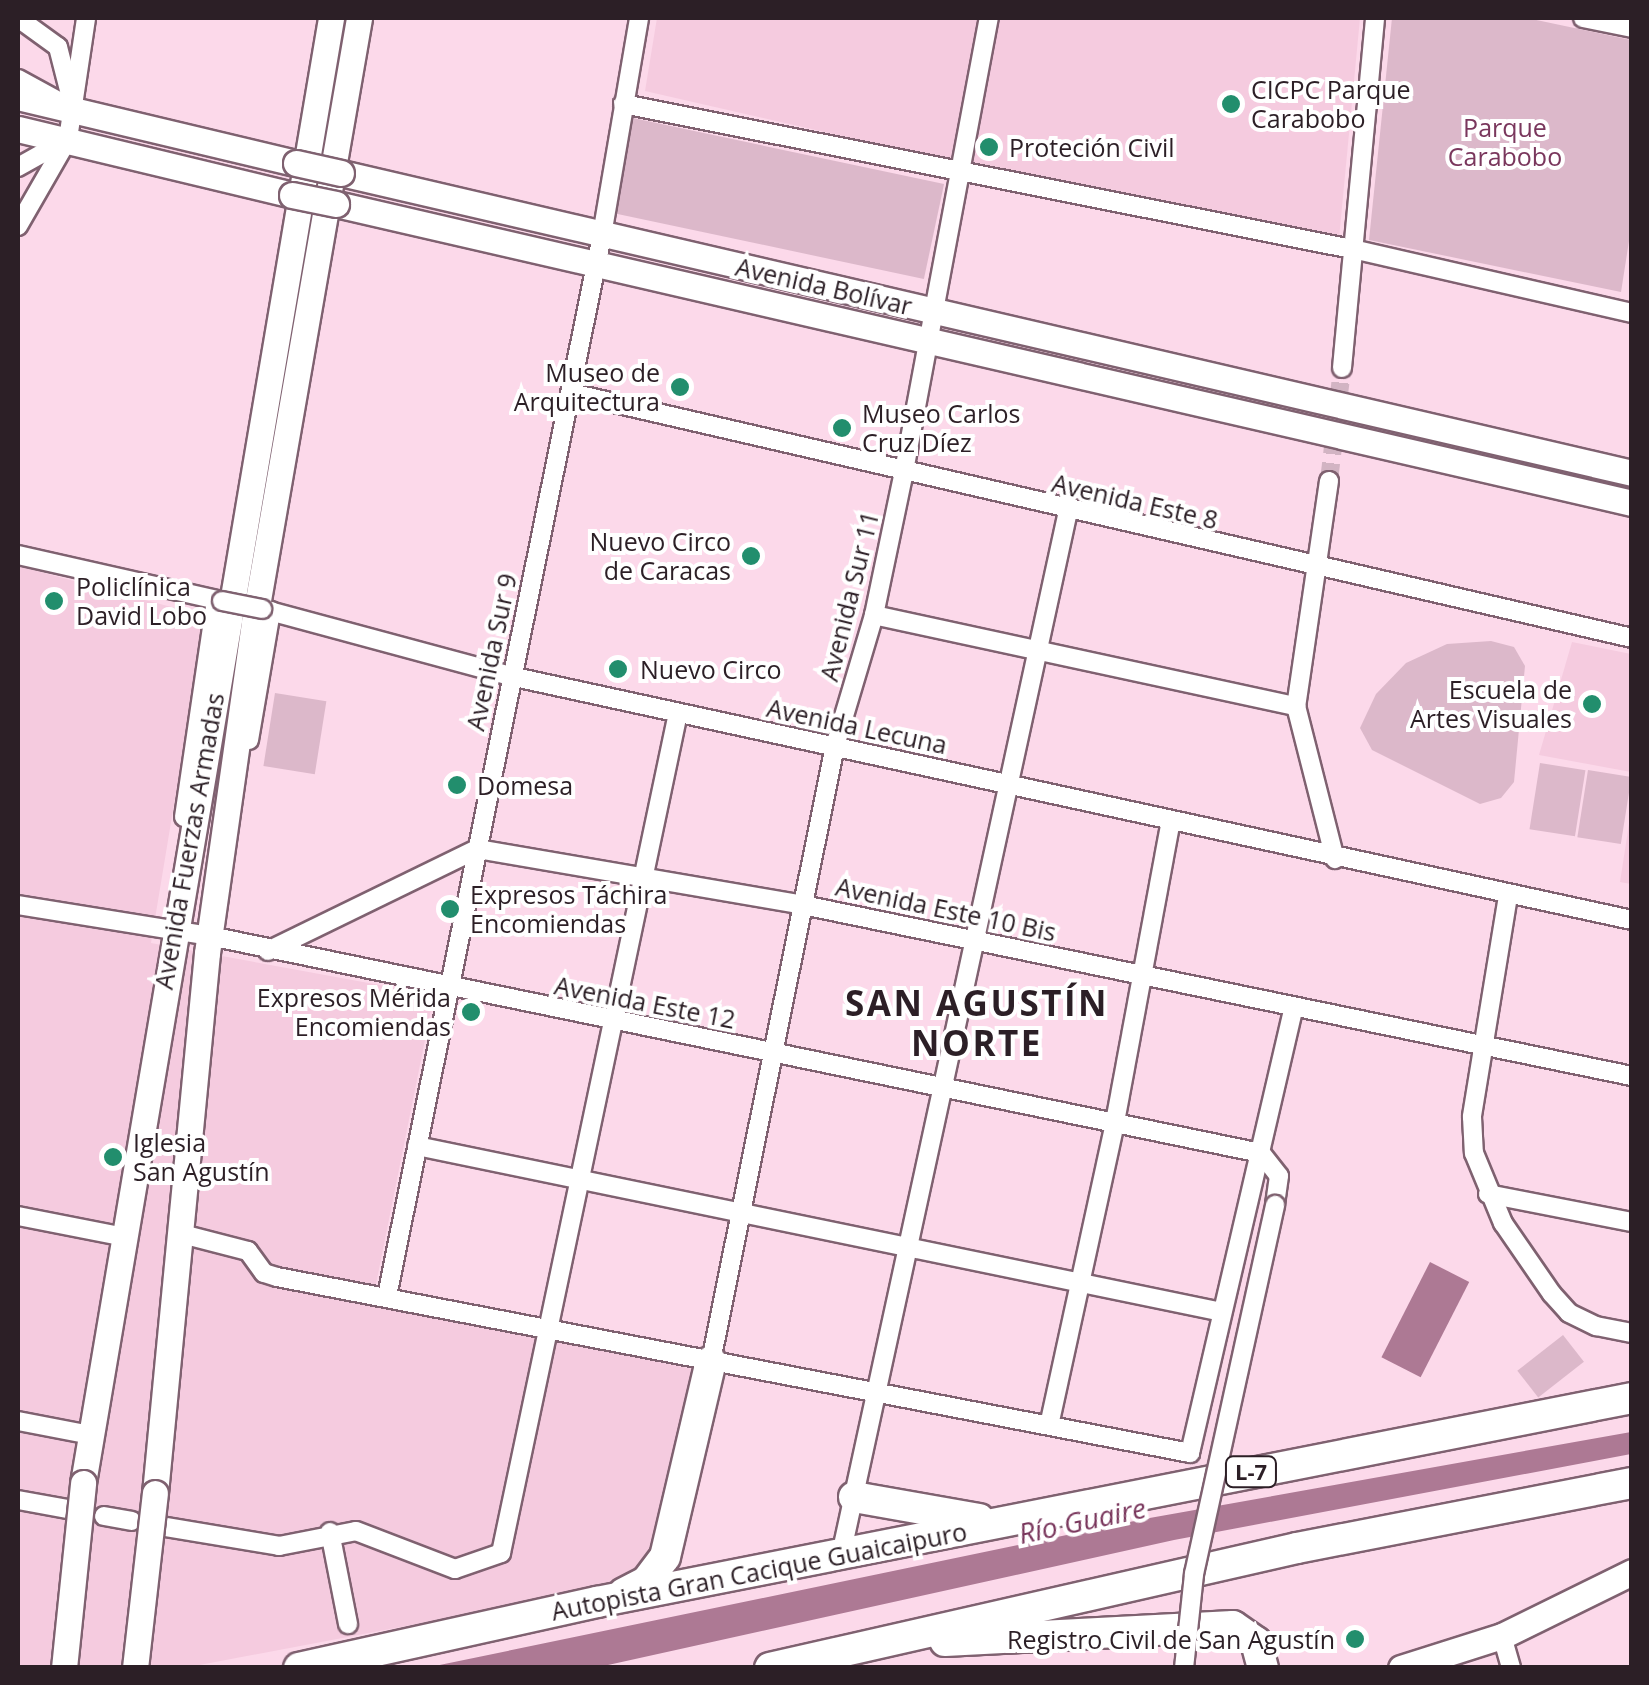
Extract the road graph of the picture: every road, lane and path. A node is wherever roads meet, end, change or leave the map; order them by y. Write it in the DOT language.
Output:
graph roads {
  1 [pos="18,18"];
  2 [pos="86,18"];
  3 [pos="331,18"];
  4 [pos="359,18"];
  5 [pos="639,18"];
  6 [pos="990,18"];
  7 [pos="1374,18"];
  8 [pos="1582,18"];
  9 [pos="1632,28"];
  10 [pos="18,79"];
  11 [pos="18,97"];
  12 [pos="623,104"];
  13 [pos="74,113"];
  14 [pos="18,129"];
  15 [pos="18,139"];
  16 [pos="68,139"];
  17 [pos="18,167"];
  18 [pos="958,174"];
  19 [pos="18,226"];
  20 [pos="602,234"];
  21 [pos="1357,250"];
  22 [pos="596,264"];
  23 [pos="933,312"];
  24 [pos="1632,313"];
  25 [pos="927,342"];
  26 [pos="1342,368"];
  27 [pos="571,393"];
  28 [pos="904,470"];
  29 [pos="1632,473"];
  30 [pos="1329,480"];
  31 [pos="1632,503"];
  32 [pos="1068,511"];
  33 [pos="18,555"];
  34 [pos="1316,568"];
  35 [pos="219,601"];
  36 [pos="267,610"];
  37 [pos="874,614"];
  38 [pos="1632,638"];
  39 [pos="1038,649"];
  40 [pos="510,676"];
  41 [pos="1296,706"];
  42 [pos="678,713"];
  43 [pos="835,746"];
  44 [pos="1009,785"];
  45 [pos="1171,820"];
  46 [pos="477,849"];
  47 [pos="1335,859"];
  48 [pos="644,876"];
  49 [pos="1508,896"];
  50 [pos="18,905"];
  51 [pos="803,905"];
  52 [pos="1632,920"];
  53 [pos="173,932"];
  54 [pos="210,936"];
  55 [pos="976,939"];
  56 [pos="268,950"];
  57 [pos="1144,976"];
  58 [pos="448,986"];
  59 [pos="1294,1010"];
  60 [pos="612,1024"];
  61 [pos="1484,1047"];
  62 [pos="772,1052"];
  63 [pos="1632,1076"];
  64 [pos="944,1086"];
  65 [pos="1116,1122"];
  66 [pos="416,1146"];
  67 [pos="1261,1153"];
  68 [pos="578,1178"];
  69 [pos="1488,1194"];
  70 [pos="741,1210"];
  71 [pos="18,1216"];
  72 [pos="1632,1222"];
  73 [pos="182,1234"];
  74 [pos="125,1237"];
  75 [pos="910,1246"];
  76 [pos="1080,1278"];
  77 [pos="387,1296"];
  78 [pos="1222,1312"];
  79 [pos="546,1327"];
  80 [pos="1632,1333"];
  81 [pos="710,1361"];
  82 [pos="1632,1389"];
  83 [pos="879,1390"];
  84 [pos="1632,1398"];
  85 [pos="18,1421"];
  86 [pos="1050,1421"];
  87 [pos="1474,1426"];
  88 [pos="91,1434"];
  89 [pos="1632,1484"];
  90 [pos="1578,1491"];
  91 [pos="1632,1493"];
  92 [pos="854,1497"];
  93 [pos="18,1500"];
  94 [pos="68,1510"];
  95 [pos="104,1516"];
  96 [pos="1028,1518"];
  97 [pos="132,1521"];
  98 [pos="160,1526"];
  99 [pos="330,1532"];
  100 [pos="844,1540"];
  101 [pos="1632,1572"];
  102 [pos="597,1602"];
  103 [pos="348,1624"];
  104 [pos="1502,1636"];
  105 [pos="862,1645"];
  106 [pos="64,1668"];
  107 [pos="134,1668"];
  108 [pos="299,1668"];
  109 [pos="770,1668"];
  110 [pos="1184,1668"];
  111 [pos="1263,1668"];
  112 [pos="1401,1668"];
  113 [pos="1512,1668"];
  1 -- 13 [label="street"];
  2 -- 13 [label="street"];
  3 -- 53 [label="main road, Avenida Fuerzas Armadas"];
  4 -- 54 [label="main road, Avenida Fuerzas Armadas"];
  5 -- 12 [label="street, Avenida Sur 9"];
  6 -- 18 [label="street, Avenida Sur 11"];
  7 -- 21 [label="street"];
  8 -- 9 [label="street"];
  10 -- 13 [label="street"];
  11 -- 13 [label="main road, Avenida Bolívar"];
  12 -- 18 [label="street"];
  12 -- 20 [label="street, Avenida Sur 9"];
  13 -- 16 [label="street"];
  13 -- 20 [label="main road, Avenida Bolívar, bridge"];
  14 -- 16 [label="main road, Avenida Bolívar"];
  15 -- 16 [label="street"];
  16 -- 17 [label="street"];
  16 -- 19 [label="street"];
  16 -- 22 [label="main road, Avenida Bolívar, bridge"];
  18 -- 21 [label="street"];
  18 -- 23 [label="street, Avenida Sur 11"];
  20 -- 22 [label="street, Avenida Sur 9"];
  20 -- 23 [label="main road, Avenida Bolívar"];
  21 -- 24 [label="street"];
  21 -- 26 [label="street"];
  22 -- 25 [label="main road, Avenida Bolívar"];
  22 -- 27 [label="street, Avenida Sur 9"];
  23 -- 25 [label="street, Avenida Sur 11"];
  23 -- 29 [label="main road, Avenida Bolívar"];
  25 -- 28 [label="street, Avenida Sur 11"];
  25 -- 31 [label="main road, Avenida Bolívar"];
  27 -- 28 [label="street, Avenida Este 8"];
  27 -- 40 [label="street, Avenida Sur 9"];
  28 -- 32 [label="street, Avenida Este 8"];
  28 -- 37 [label="street, Avenida Sur 11"];
  30 -- 34 [label="street"];
  32 -- 34 [label="street, Avenida Este 8"];
  32 -- 39 [label="street"];
  33 -- 35 [label="street, Avenida Lecuna"];
  34 -- 38 [label="street, Avenida Este 8"];
  34 -- 41 [label="street"];
  35 -- 36 [label="street, Avenida Lecuna, bridge"];
  35 -- 53 [label="street"];
  36 -- 40 [label="street, Avenida Lecuna"];
  36 -- 54 [label="street"];
  37 -- 39 [label="street"];
  37 -- 43 [label="street, Avenida Sur 11"];
  39 -- 41 [label="street"];
  39 -- 44 [label="street"];
  40 -- 42 [label="street, Avenida Lecuna"];
  40 -- 46 [label="street, Avenida Sur 9"];
  41 -- 47 [label="street"];
  42 -- 43 [label="street, Avenida Lecuna"];
  42 -- 48 [label="street"];
  43 -- 44 [label="street, Avenida Lecuna"];
  43 -- 51 [label="street, Avenida Sur 11"];
  44 -- 45 [label="street, Avenida Lecuna"];
  44 -- 55 [label="street"];
  45 -- 47 [label="street, Avenida Lecuna"];
  45 -- 57 [label="street"];
  46 -- 48 [label="street, Avenida Este 10 Bis"];
  46 -- 56 [label="street"];
  46 -- 58 [label="street, Avenida Sur 9"];
  47 -- 49 [label="street, Avenida Lecuna"];
  48 -- 51 [label="street, Avenida Este 10 Bis"];
  48 -- 60 [label="street"];
  49 -- 52 [label="street, Avenida Lecuna"];
  49 -- 61 [label="street"];
  50 -- 53 [label="street, Avenida Este 12"];
  51 -- 55 [label="street, Avenida Este 10 Bis"];
  51 -- 62 [label="street, Avenida Sur 11"];
  53 -- 54 [label="street, Avenida Este 12"];
  53 -- 74 [label="main road, Avenida Fuerzas Armadas"];
  54 -- 56 [label="street, Avenida Este 12"];
  54 -- 73 [label="main road, Avenida Fuerzas Armadas"];
  55 -- 57 [label="street, Avenida Este 10 Bis"];
  55 -- 64 [label="street"];
  56 -- 58 [label="street, Avenida Este 12"];
  57 -- 59 [label="street, Avenida Este 10 Bis"];
  57 -- 65 [label="street"];
  58 -- 60 [label="street, Avenida Este 12"];
  58 -- 66 [label="street, Avenida Sur 9"];
  59 -- 61 [label="street, Avenida Este 10 Bis"];
  59 -- 67 [label="street"];
  60 -- 62 [label="street, Avenida Este 12"];
  60 -- 68 [label="street"];
  61 -- 63 [label="street, Avenida Este 10 Bis"];
  61 -- 69 [label="street"];
  62 -- 64 [label="street, Avenida Este 12"];
  62 -- 70 [label="street, Avenida Sur 11"];
  64 -- 65 [label="street, Avenida Este 12"];
  64 -- 75 [label="street"];
  65 -- 67 [label="street, Avenida Este 12"];
  65 -- 76 [label="street"];
  66 -- 68 [label="street"];
  66 -- 77 [label="street, Avenida Sur 9"];
  67 -- 78 [label="street"];
  67 -- 110 [label="street, bridge"];
  68 -- 70 [label="street"];
  68 -- 79 [label="street"];
  69 -- 72 [label="street"];
  69 -- 80 [label="street"];
  70 -- 75 [label="street"];
  70 -- 81 [label="street, Avenida Sur 11"];
  71 -- 74 [label="street"];
  73 -- 77 [label="street"];
  73 -- 107 [label="main road, Avenida Fuerzas Armadas, bridge"];
  74 -- 88 [label="main road, Avenida Fuerzas Armadas"];
  75 -- 76 [label="street"];
  75 -- 83 [label="street"];
  76 -- 78 [label="street"];
  76 -- 86 [label="street"];
  77 -- 79 [label="street"];
  78 -- 86 [label="street"];
  79 -- 81 [label="street"];
  79 -- 99 [label="street"];
  81 -- 83 [label="street"];
  81 -- 102 [label="highway"];
  82 -- 87 [label="highway"];
  83 -- 86 [label="street"];
  83 -- 92 [label="street"];
  84 -- 87 [label="highway, Autopista Gran Cacique Guaicaipuro / L-7"];
  85 -- 88 [label="street"];
  87 -- 96 [label="highway, Autopista Gran Cacique Guaicaipuro / L-7"];
  88 -- 106 [label="main road, Avenida Fuerzas Armadas, bridge"];
  89 -- 90 [label="highway"];
  90 -- 91 [label="highway"];
  90 -- 105 [label="highway"];
  92 -- 96 [label="highway"];
  92 -- 100 [label="street"];
  93 -- 94 [label="street"];
  95 -- 97 [label="street"];
  96 -- 102 [label="highway, Autopista Gran Cacique Guaicaipuro / L-7"];
  98 -- 99 [label="street"];
  99 -- 103 [label="street"];
  101 -- 104 [label="main road"];
  102 -- 108 [label="highway, Autopista Gran Cacique Guaicaipuro / L-7"];
  104 -- 112 [label="main road"];
  104 -- 113 [label="street"];
  105 -- 109 [label="highway"];
  105 -- 111 [label="highway"];
}
